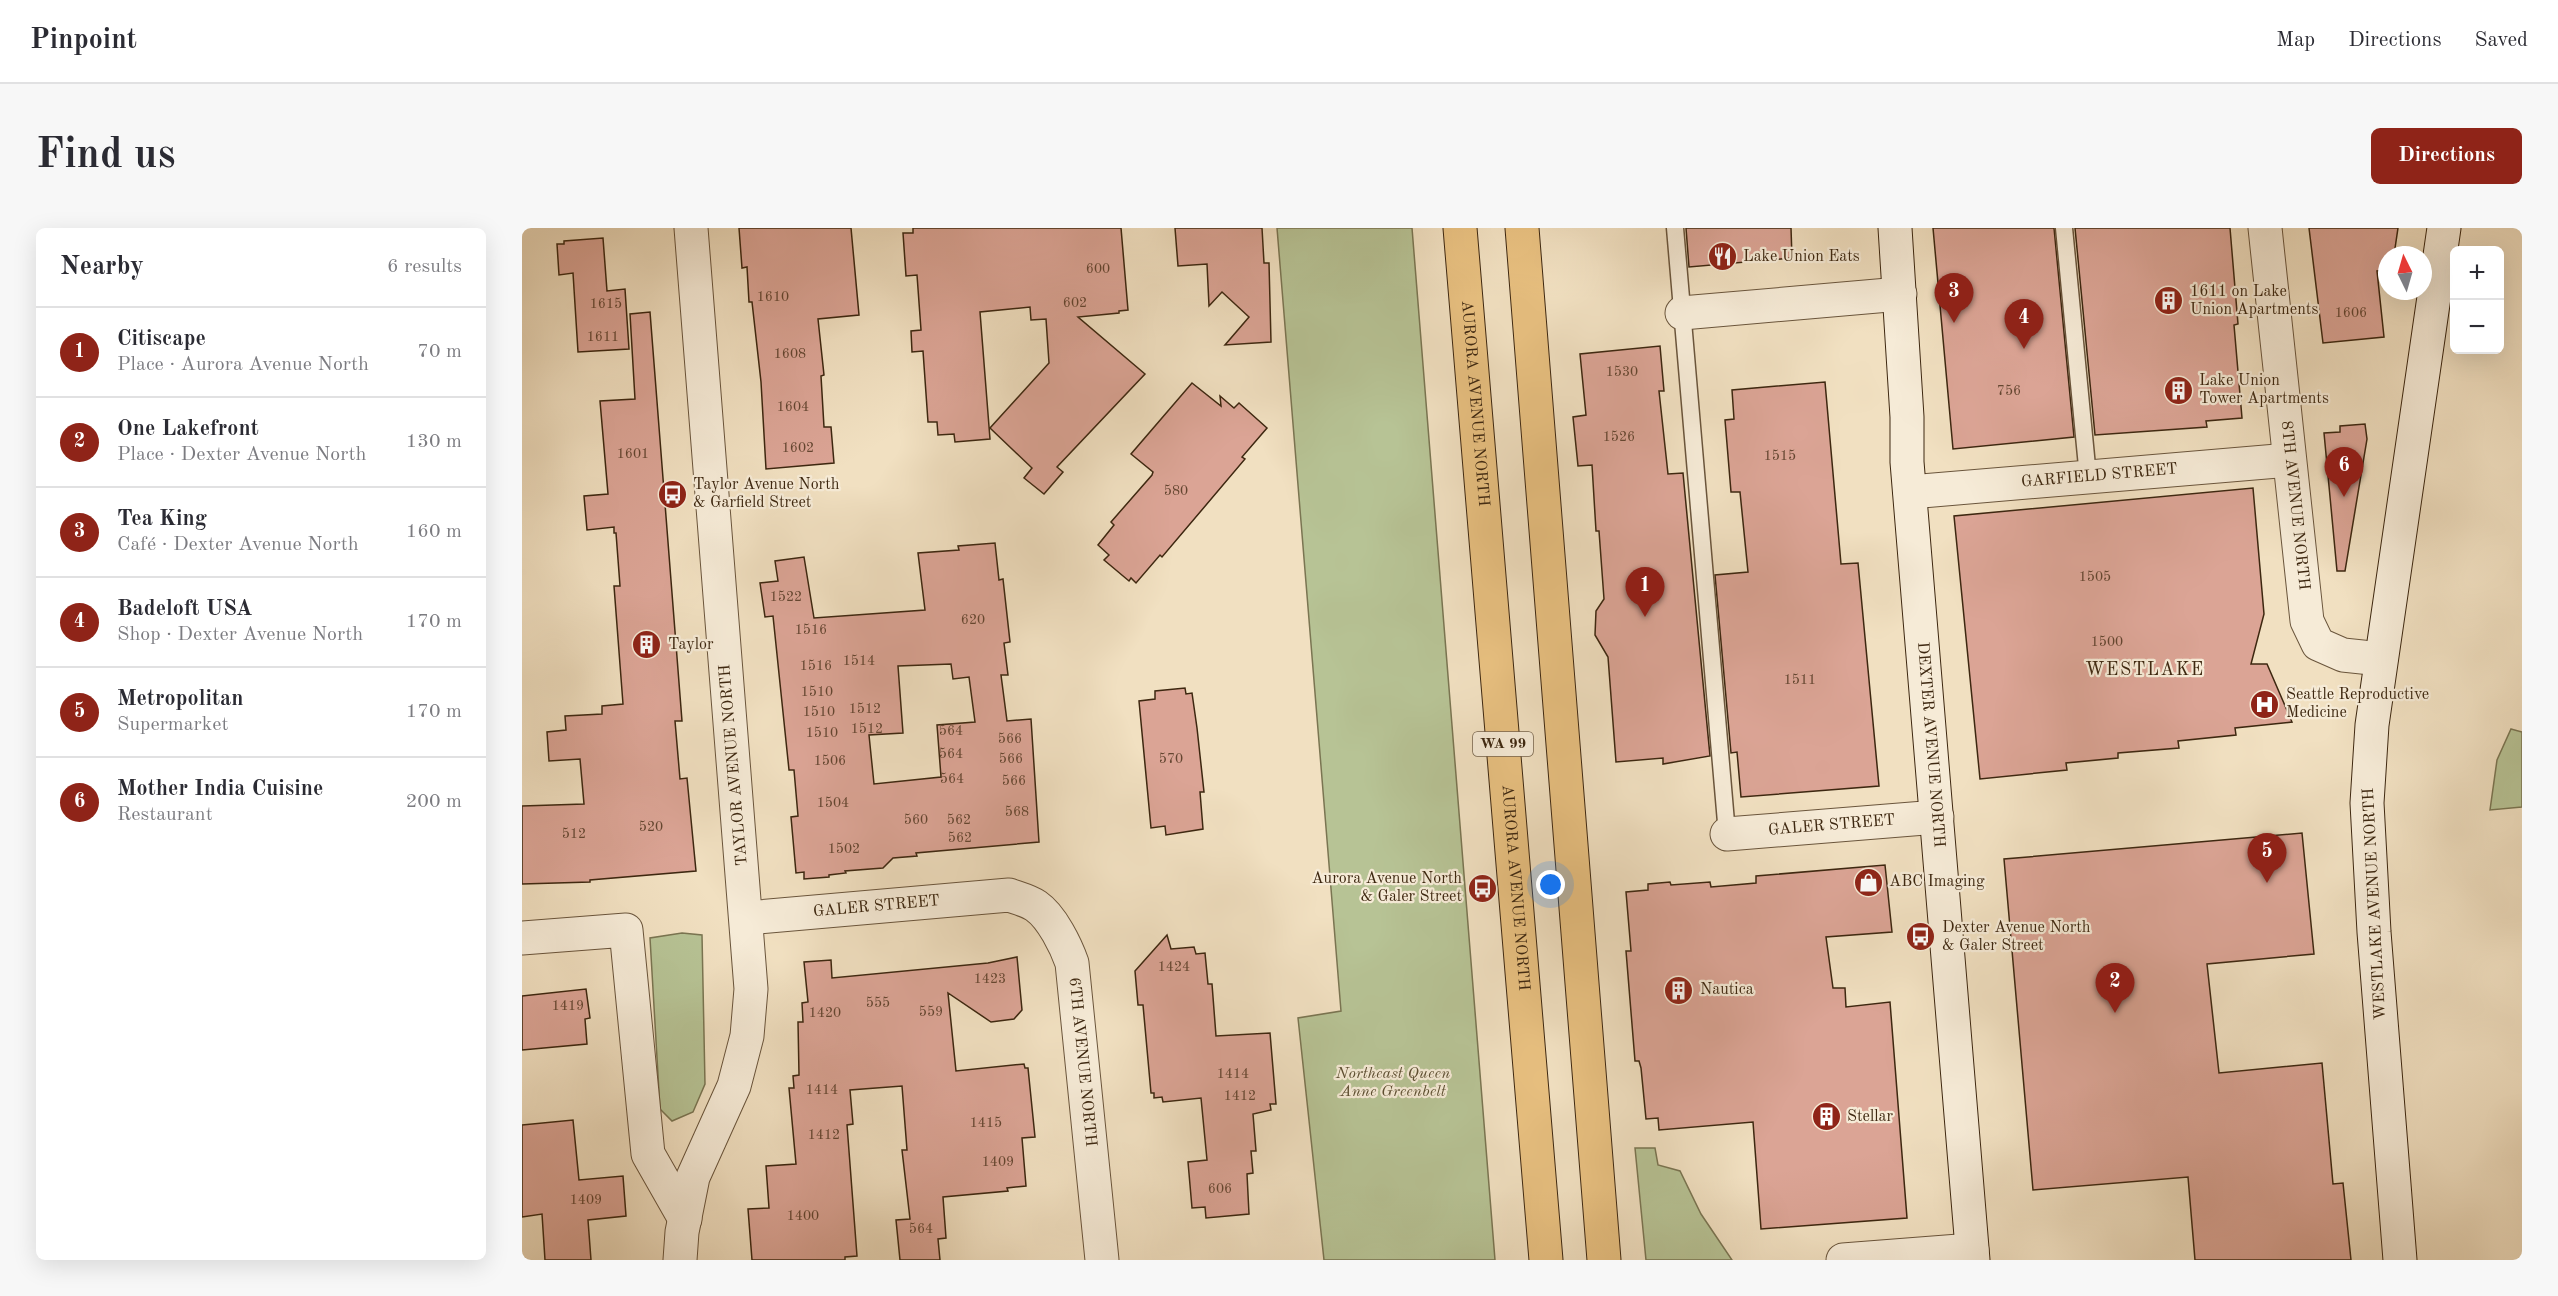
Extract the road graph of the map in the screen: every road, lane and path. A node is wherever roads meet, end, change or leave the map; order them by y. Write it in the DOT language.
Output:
graph roads {
  1 [pos="691,228"];
  2 [pos="1460,228"];
  3 [pos="1522,228"];
  4 [pos="1675,228"];
  5 [pos="1894,228"];
  6 [pos="2064,228"];
  7 [pos="2265,228"];
  8 [pos="2444,228"];
  9 [pos="1900,294"];
  10 [pos="1682,313"];
  11 [pos="2289,459"];
  12 [pos="2088,477"];
  13 [pos="1910,492"];
  14 [pos="2381,659"];
  15 [pos="1937,817"];
  16 [pos="1727,834"];
  17 [pos="1008,895"];
  18 [pos="747,918"];
  19 [pos="522,938"];
  20 [pos="685,1219"];
  21 [pos="1972,1255"];
  22 [pos="680,1260"];
  23 [pos="1102,1260"];
  24 [pos="1546,1260"];
  25 [pos="1604,1260"];
  26 [pos="1843,1260"];
  27 [pos="2400,1260"];
  1 -- 18 [label="street, TAYLOR AVENUE NORTH"];
  2 -- 24 [label="highway, AURORA AVENUE NORTH / WA 99"];
  3 -- 25 [label="highway"];
  4 -- 10 [label="lane"];
  5 -- 9 [label="street, DEXTER AVENUE NORTH"];
  6 -- 12 [label="lane"];
  7 -- 11 [label="street, 8TH AVENUE NORTH"];
  8 -- 14 [label="street, WESTLAKE AVENUE NORTH"];
  9 -- 10 [label="street"];
  9 -- 13 [label="street, DEXTER AVENUE NORTH"];
  10 -- 16 [label="lane"];
  11 -- 12 [label="street, GARFIELD STREET"];
  11 -- 14 [label="street, 8TH AVENUE NORTH"];
  12 -- 13 [label="street, GARFIELD STREET"];
  13 -- 15 [label="street, DEXTER AVENUE NORTH"];
  14 -- 27 [label="street, WESTLAKE AVENUE NORTH"];
  15 -- 16 [label="street, GALER STREET"];
  15 -- 21 [label="street, DEXTER AVENUE NORTH"];
  17 -- 18 [label="street, GALER STREET"];
  17 -- 23 [label="street, 6TH AVENUE NORTH"];
  18 -- 20 [label="street, TAYLOR AVENUE NORTH"];
  19 -- 20 [label="street"];
  20 -- 22 [label="street, TAYLOR AVENUE NORTH"];
  21 -- 26 [label="street"];
}
